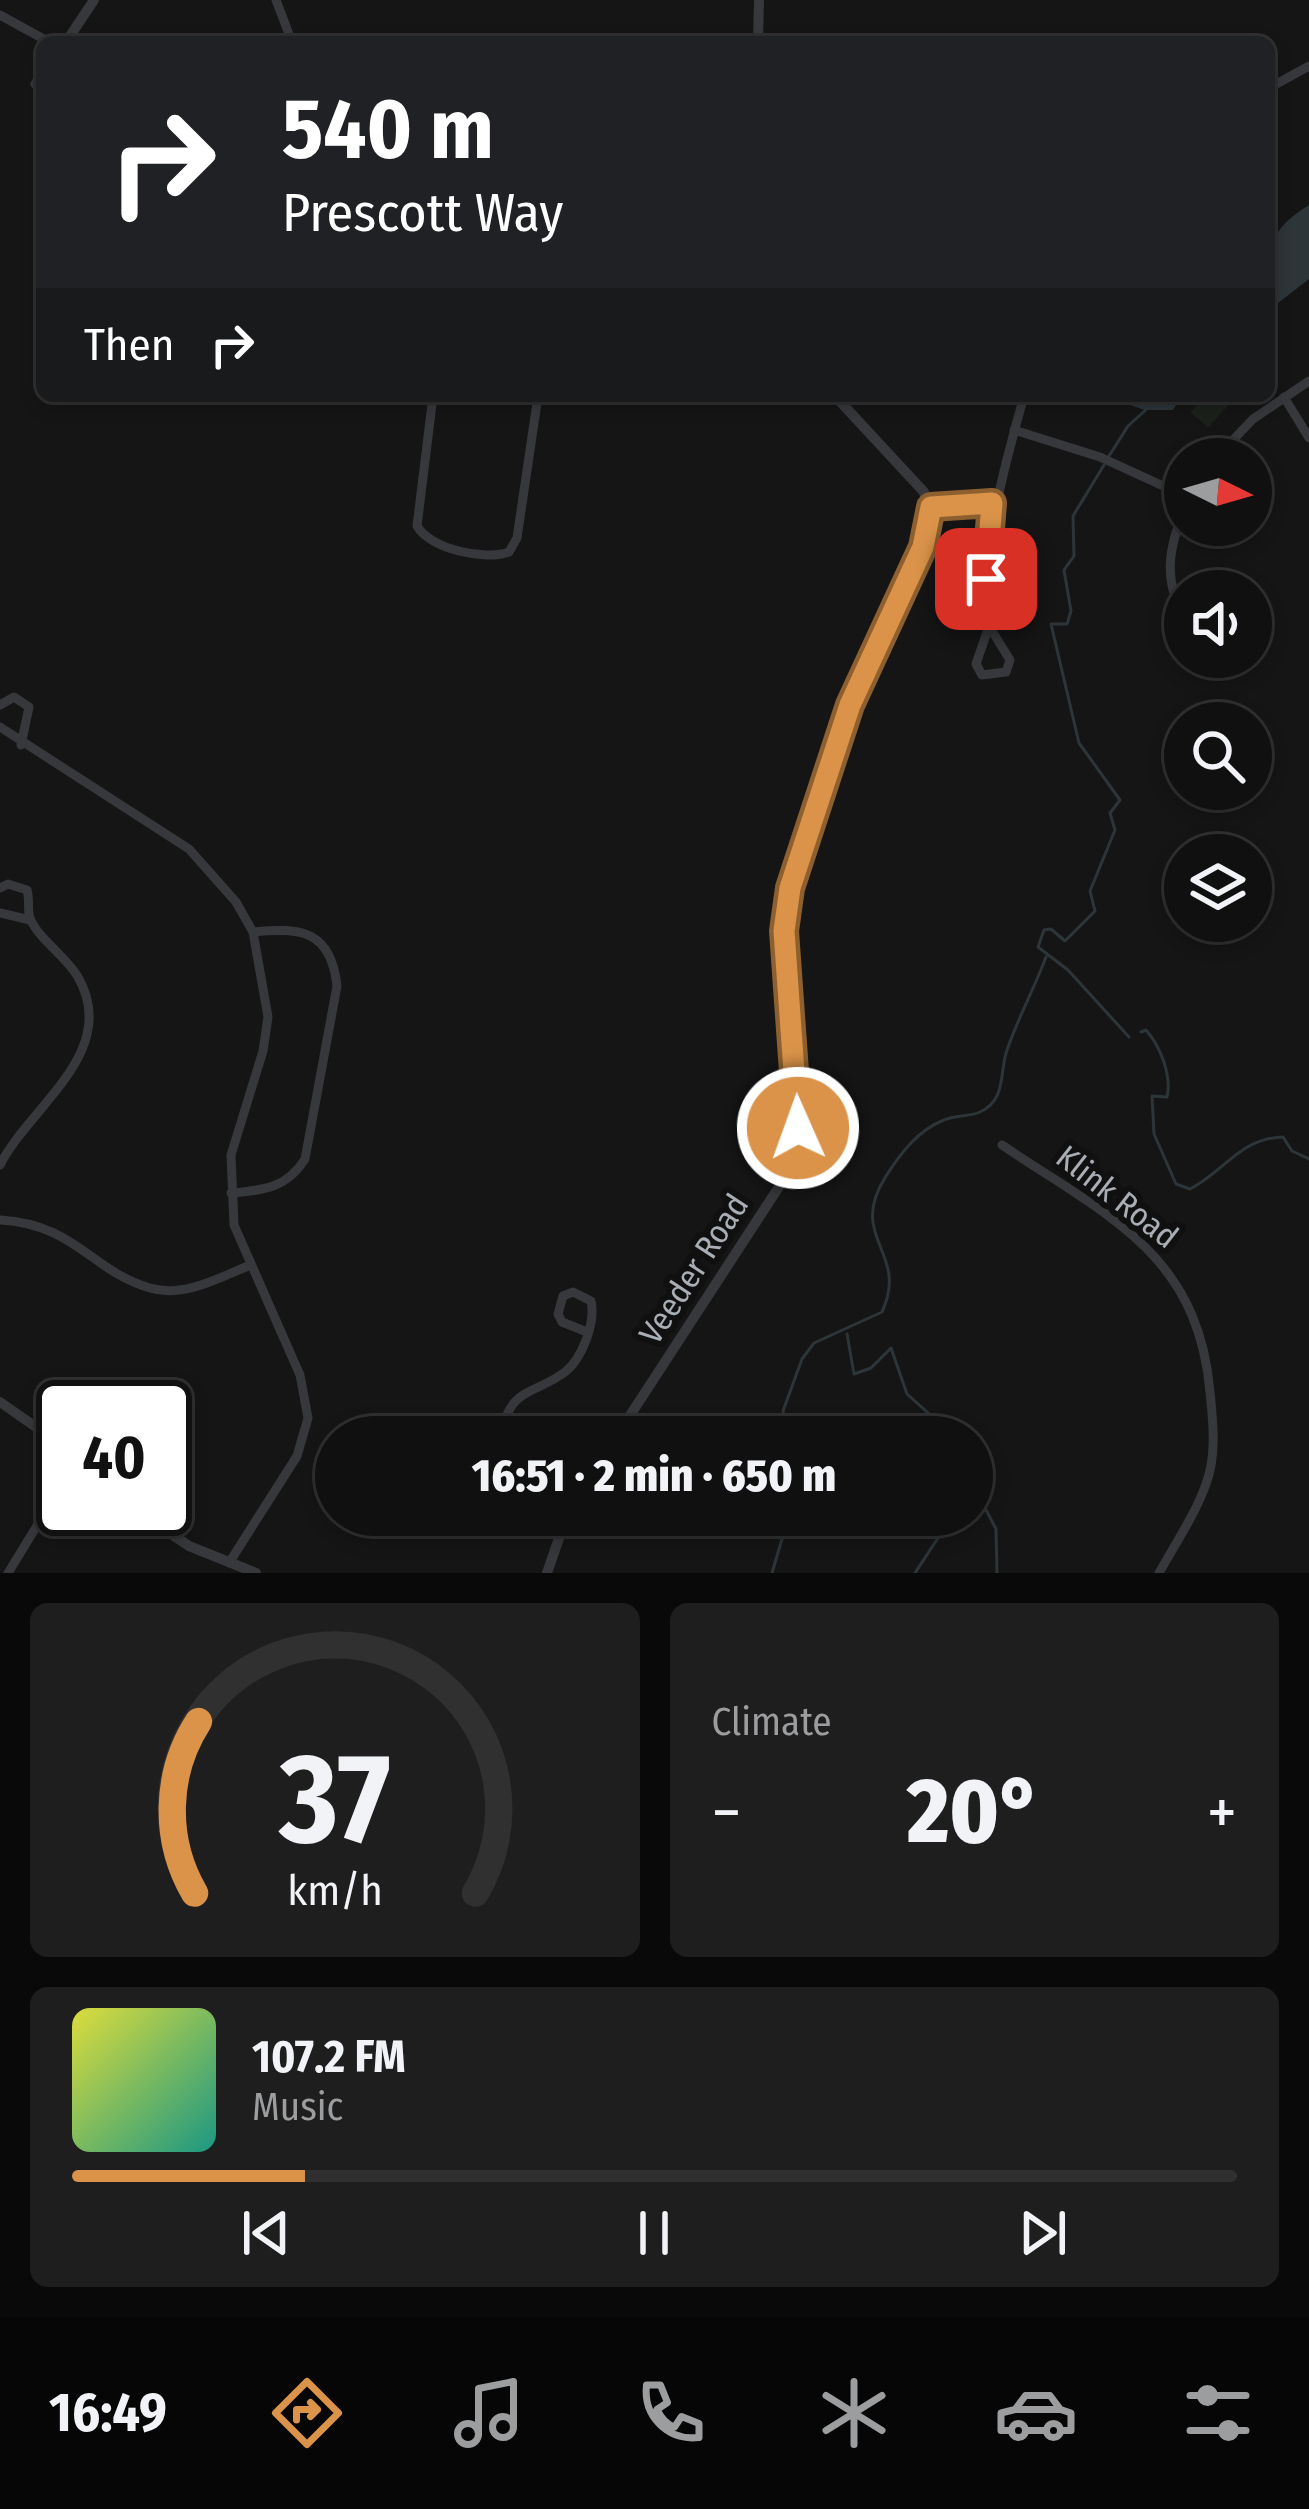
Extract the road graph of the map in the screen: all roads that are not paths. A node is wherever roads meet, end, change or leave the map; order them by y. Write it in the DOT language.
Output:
graph roads {
  1 [pos="94,0"];
  2 [pos="276,0"];
  3 [pos="759,0"];
  4 [pos="0,15"];
  5 [pos="38,36"];
  6 [pos="70,36"];
  7 [pos="290,36"];
  8 [pos="758,36"];
  9 [pos="1309,66"];
  10 [pos="1275,85"];
  11 [pos="1309,381"];
  12 [pos="1284,397"];
  13 [pos="432,402"];
  14 [pos="537,402"];
  15 [pos="841,402"];
  16 [pos="1022,402"];
  17 [pos="1014,430"];
  18 [pos="1238,438"];
  19 [pos="1309,438"];
  20 [pos="1164,486"];
  21 [pos="992,503"];
  22 [pos="931,507"];
  23 [pos="989,626"];
  24 [pos="0,705"];
  25 [pos="0,727"];
  26 [pos="21,745"];
  27 [pos="0,888"];
  28 [pos="0,913"];
  29 [pos="30,920"];
  30 [pos="253,932"];
  31 [pos="1002,1145"];
  32 [pos="0,1165"];
  33 [pos="231,1193"];
  34 [pos="0,1220"];
  35 [pos="248,1266"];
  36 [pos="587,1332"];
  37 [pos="0,1402"];
  38 [pos="508,1416"];
  39 [pos="630,1416"];
  40 [pos="36,1427"];
  41 [pos="36,1527"];
  42 [pos="172,1536"];
  43 [pos="560,1536"];
  44 [pos="229,1563"];
  45 [pos="8,1573"];
  46 [pos="256,1573"];
  47 [pos="547,1573"];
  48 [pos="1159,1573"];
  1 -- 6 [label="street"];
  2 -- 7 [label="street"];
  3 -- 8 [label="street"];
  4 -- 5 [label="street"];
  9 -- 10 [label="street"];
  11 -- 12 [label="street"];
  12 -- 18 [label="street"];
  12 -- 19 [label="street"];
  13 -- 14 [label="street"];
  15 -- 22 [label="street"];
  16 -- 17 [label="street"];
  17 -- 20 [label="street"];
  17 -- 21 [label="street"];
  21 -- 22 [label="street"];
  21 -- 23 [label="street"];
  22 -- 39 [label="street, Veeder Road"];
  23 -- 23 [label="street"];
  24 -- 26 [label="street"];
  25 -- 26 [label="street"];
  26 -- 30 [label="street"];
  27 -- 29 [label="street"];
  28 -- 29 [label="street"];
  29 -- 32 [label="street"];
  30 -- 33 [label="street"];
  30 -- 33 [label="street"];
  31 -- 48 [label="street, Klink Road"];
  33 -- 35 [label="street"];
  34 -- 35 [label="street"];
  35 -- 44 [label="street"];
  36 -- 36 [label="street"];
  36 -- 38 [label="street"];
  37 -- 40 [label="street"];
  41 -- 45 [label="street"];
  42 -- 44 [label="street"];
  43 -- 47 [label="street"];
  44 -- 46 [label="street"];
}
